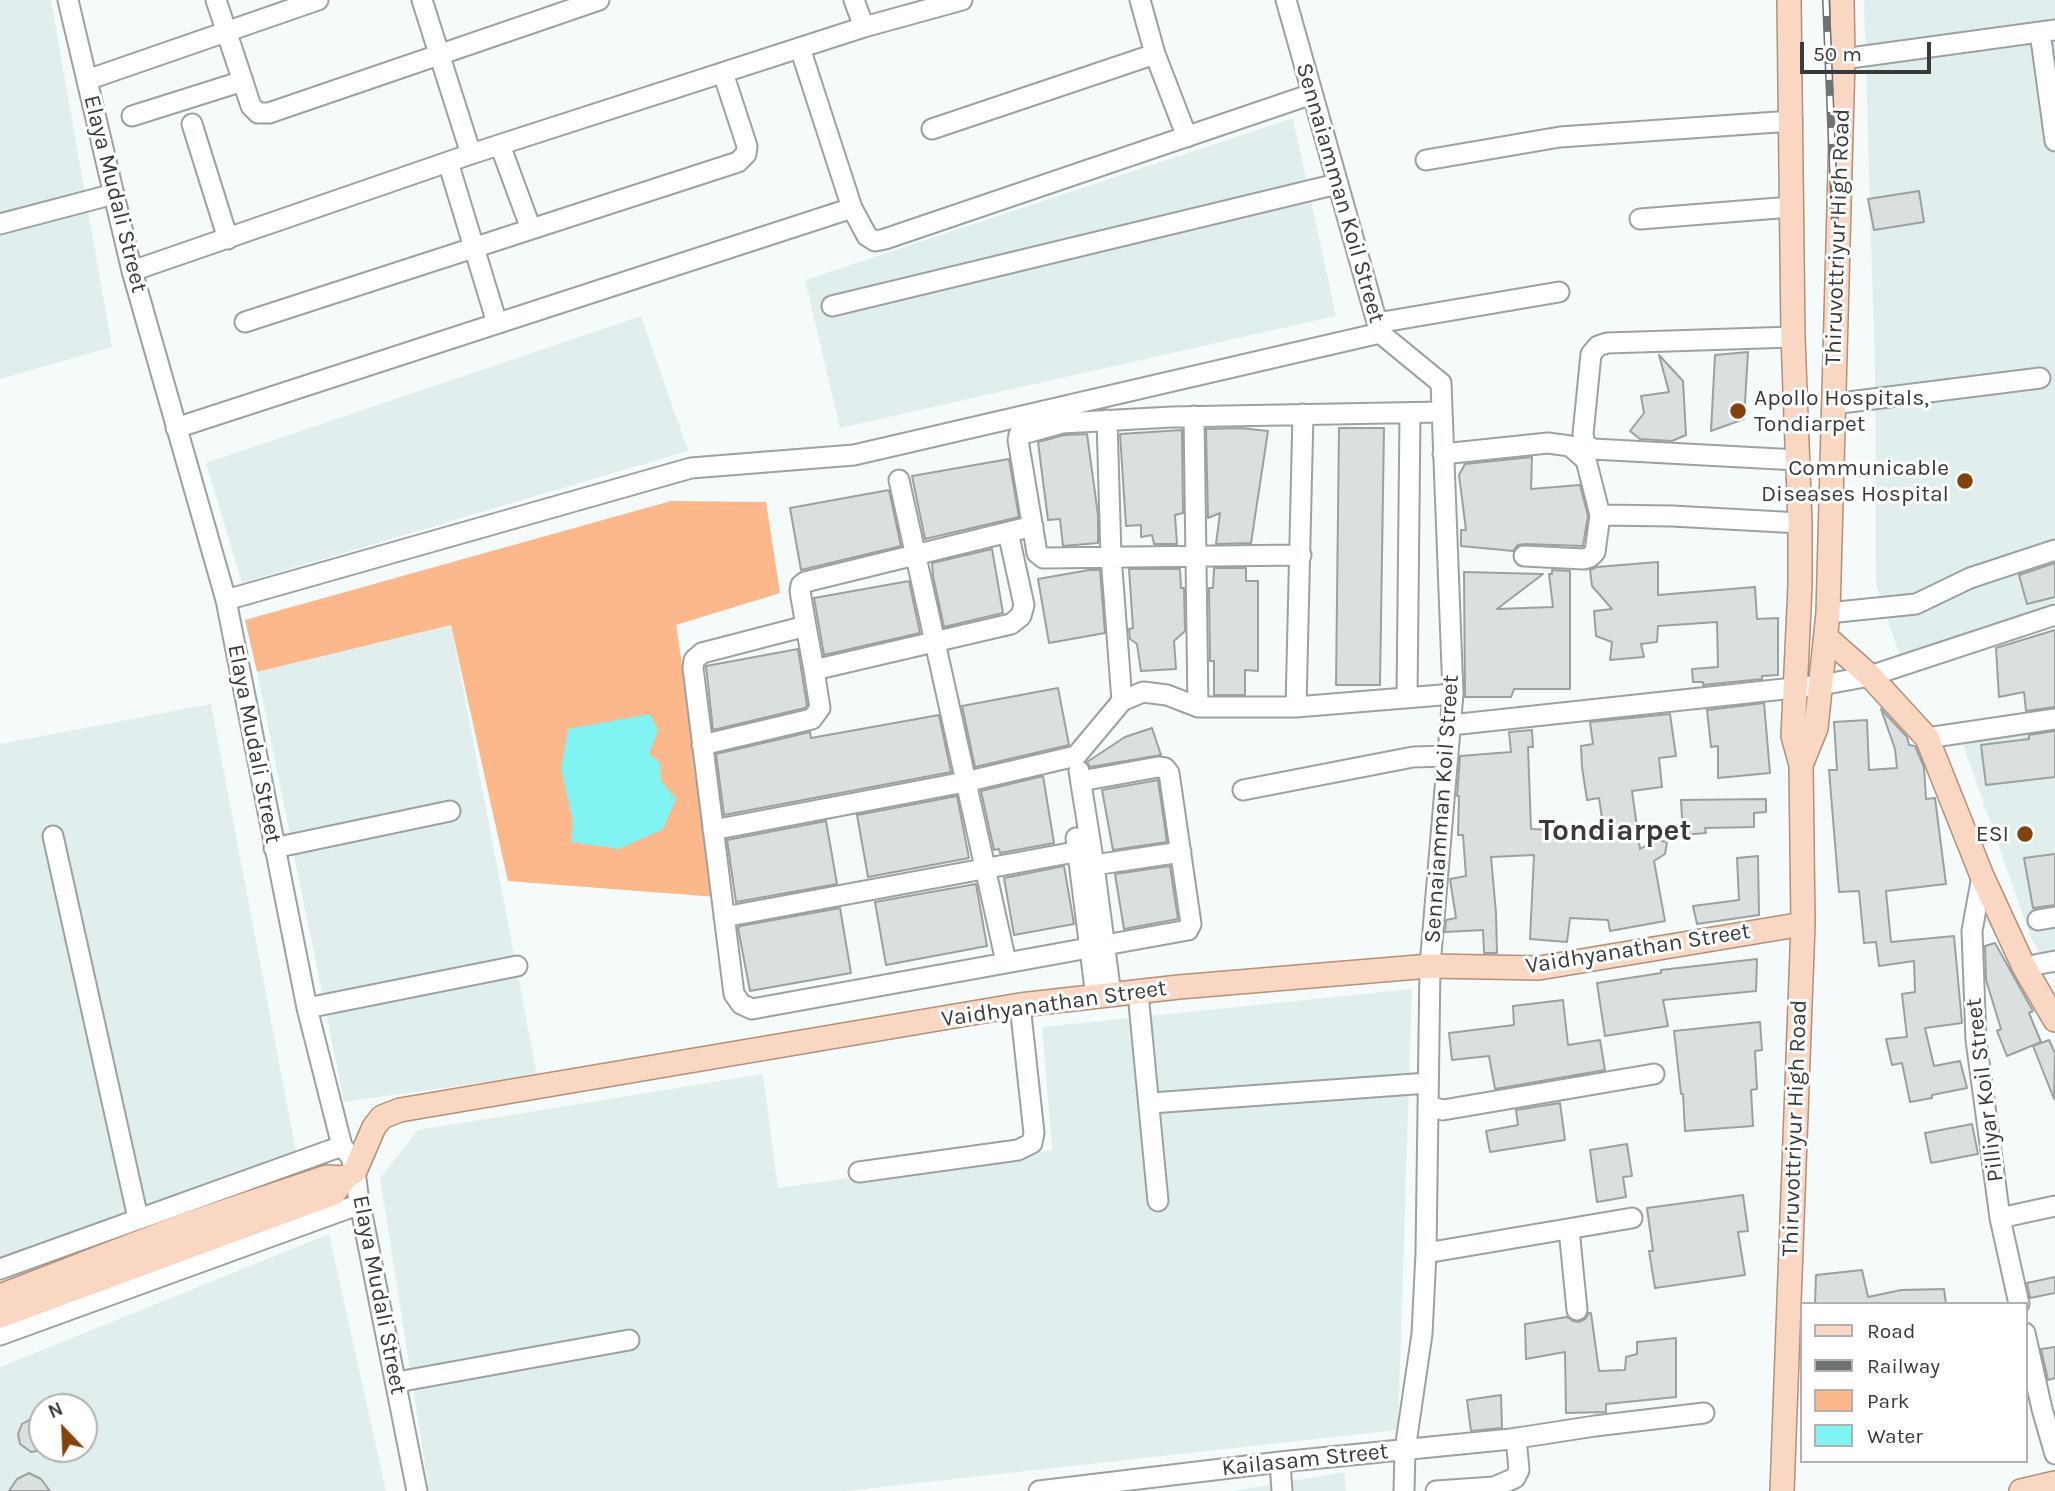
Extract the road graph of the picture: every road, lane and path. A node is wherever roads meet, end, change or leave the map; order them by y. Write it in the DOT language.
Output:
graph roads {
  1 [pos="68,0"];
  2 [pos="216,0"];
  3 [pos="318,0"];
  4 [pos="422,0"];
  5 [pos="599,0"];
  6 [pos="854,0"];
  7 [pos="962,0"];
  8 [pos="1140,0"];
  9 [pos="1286,0"];
  10 [pos="1789,0"];
  11 [pos="1842,0"];
  12 [pos="864,27"];
  13 [pos="2048,31"];
  14 [pos="226,32"];
  15 [pos="800,48"];
  16 [pos="1155,54"];
  17 [pos="440,55"];
  18 [pos="1843,59"];
  19 [pos="723,73"];
  20 [pos="87,80"];
  21 [pos="243,81"];
  22 [pos="1312,94"];
  23 [pos="132,116"];
  24 [pos="1791,121"];
  25 [pos="192,124"];
  26 [pos="932,129"];
  27 [pos="1188,137"];
  28 [pos="2055,141"];
  29 [pos="500,145"];
  30 [pos="471,154"];
  31 [pos="1426,160"];
  32 [pos="448,162"];
  33 [pos="1337,184"];
  34 [pos="114,194"];
  35 [pos="1791,206"];
  36 [pos="852,208"];
  37 [pos="1640,219"];
  38 [pos="0,224"];
  39 [pos="531,229"];
  40 [pos="228,239"];
  41 [pos="474,248"];
  42 [pos="132,271"];
  43 [pos="1559,292"];
  44 [pos="832,306"];
  45 [pos="245,322"];
  46 [pos="497,323"];
  47 [pos="1378,328"];
  48 [pos="1793,337"];
  49 [pos="2040,378"];
  50 [pos="1833,404"];
  51 [pos="1442,412"];
  52 [pos="1303,414"];
  53 [pos="1410,414"];
  54 [pos="1194,416"];
  55 [pos="1107,420"];
  56 [pos="176,428"];
  57 [pos="1444,454"];
  58 [pos="1797,460"];
  59 [pos="899,480"];
  60 [pos="1600,515"];
  61 [pos="1800,523"];
  62 [pos="1033,526"];
  63 [pos="1008,532"];
  64 [pos="2055,550"];
  65 [pos="916,554"];
  66 [pos="1301,555"];
  67 [pos="1111,556"];
  68 [pos="1196,556"];
  69 [pos="1524,556"];
  70 [pos="226,600"];
  71 [pos="1829,613"];
  72 [pos="2055,615"];
  73 [pos="806,626"];
  74 [pos="1826,637"];
  75 [pos="934,643"];
  76 [pos="814,670"];
  77 [pos="1870,676"];
  78 [pos="1821,685"];
  79 [pos="1795,687"];
  80 [pos="1453,694"];
  81 [pos="1406,698"];
  82 [pos="1122,701"];
  83 [pos="1198,707"];
  84 [pos="1296,707"];
  85 [pos="2055,719"];
  86 [pos="1451,725"];
  87 [pos="1927,738"];
  88 [pos="702,745"];
  89 [pos="1448,756"];
  90 [pos="1070,758"];
  91 [pos="1801,765"];
  92 [pos="1081,781"];
  93 [pos="965,782"];
  94 [pos="1242,790"];
  95 [pos="450,811"];
  96 [pos="713,830"];
  97 [pos="53,835"];
  98 [pos="274,848"];
  99 [pos="1181,852"];
  100 [pos="1088,855"];
  101 [pos="985,869"];
  102 [pos="1982,876"];
  103 [pos="724,917"];
  104 [pos="1802,924"];
  105 [pos="1097,946"];
  106 [pos="2055,961"];
  107 [pos="1006,962"];
  108 [pos="517,966"];
  109 [pos="1430,966"];
  110 [pos="2024,967"];
  111 [pos="1138,993"];
  112 [pos="1103,996"];
  113 [pos="1020,1005"];
  114 [pos="307,1008"];
  115 [pos="2055,1020"];
  116 [pos="1654,1074"];
  117 [pos="1428,1083"];
  118 [pos="1150,1103"];
  119 [pos="1428,1106"];
  120 [pos="342,1146"];
  121 [pos="859,1172"];
  122 [pos="350,1175"];
  123 [pos="1158,1201"];
  124 [pos="360,1204"];
  125 [pos="2055,1206"];
  126 [pos="138,1218"];
  127 [pos="1632,1218"];
  128 [pos="2000,1218"];
  129 [pos="1569,1229"];
  130 [pos="182,1237"];
  131 [pos="1426,1253"];
  132 [pos="0,1269"];
  133 [pos="0,1296"];
  134 [pos="2019,1302"];
  135 [pos="1577,1310"];
  136 [pos="0,1316"];
  137 [pos="0,1335"];
  138 [pos="629,1340"];
  139 [pos="2027,1342"];
  140 [pos="397,1382"];
  141 [pos="1704,1413"];
  142 [pos="1516,1438"];
  143 [pos="1405,1450"];
  144 [pos="2055,1454"];
  145 [pos="1280,1462"];
  146 [pos="2055,1483"];
  147 [pos="417,1491"];
  148 [pos="1039,1491"];
  149 [pos="1282,1491"];
  150 [pos="1404,1491"];
  151 [pos="1436,1491"];
  152 [pos="1782,1491"];
  153 [pos="2021,1491"];
  1 -- 20 [label="street, Elaya Mudali Street"];
  2 -- 14 [label="street"];
  3 -- 14 [label="street"];
  4 -- 17 [label="street"];
  5 -- 17 [label="street"];
  6 -- 12 [label="street"];
  7 -- 12 [label="street"];
  8 -- 16 [label="street"];
  9 -- 22 [label="street, Sennaiamman Koil Street"];
  10 -- 24 [label="main road, Thiruvottriyur High Road"];
  11 -- 18 [label="main road, Thiruvottriyur High Road"];
  12 -- 15 [label="street"];
  13 -- 18 [label="street"];
  13 -- 28 [label="street"];
  14 -- 20 [label="street"];
  14 -- 21 [label="street"];
  15 -- 19 [label="street"];
  15 -- 36 [label="street"];
  16 -- 26 [label="street"];
  16 -- 27 [label="street"];
  17 -- 21 [label="street"];
  17 -- 30 [label="street"];
  18 -- 50 [label="main road, Thiruvottriyur High Road"];
  19 -- 29 [label="street"];
  19 -- 39 [label="street"];
  20 -- 34 [label="street, Elaya Mudali Street"];
  21 -- 23 [label="street"];
  22 -- 27 [label="street"];
  22 -- 33 [label="street, Sennaiamman Koil Street"];
  24 -- 31 [label="street"];
  24 -- 35 [label="main road, Thiruvottriyur High Road"];
  25 -- 40 [label="street"];
  27 -- 36 [label="street"];
  29 -- 30 [label="street"];
  29 -- 39 [label="street"];
  30 -- 32 [label="street"];
  32 -- 40 [label="street"];
  32 -- 41 [label="street"];
  33 -- 44 [label="street"];
  33 -- 47 [label="street, Sennaiamman Koil Street"];
  34 -- 38 [label="street"];
  34 -- 42 [label="street, Elaya Mudali Street"];
  35 -- 37 [label="street"];
  35 -- 48 [label="main road, Thiruvottriyur High Road"];
  36 -- 46 [label="street"];
  39 -- 41 [label="street"];
  40 -- 42 [label="street"];
  41 -- 45 [label="street"];
  41 -- 46 [label="street"];
  42 -- 56 [label="street, Elaya Mudali Street"];
  43 -- 47 [label="street"];
  46 -- 56 [label="street"];
  47 -- 51 [label="street, Sennaiamman Koil Street"];
  47 -- 70 [label="street"];
  48 -- 58 [label="main road, Thiruvottriyur High Road"];
  48 -- 58 [label="street"];
  49 -- 50 [label="street"];
  50 -- 71 [label="main road, Thiruvottriyur High Road"];
  51 -- 53 [label="street"];
  51 -- 57 [label="street, Sennaiamman Koil Street"];
  52 -- 53 [label="street"];
  52 -- 54 [label="street"];
  52 -- 66 [label="street"];
  53 -- 81 [label="street"];
  54 -- 55 [label="street"];
  54 -- 68 [label="street"];
  55 -- 62 [label="street"];
  55 -- 67 [label="street"];
  56 -- 70 [label="street, Elaya Mudali Street"];
  57 -- 60 [label="street"];
  57 -- 80 [label="street, Sennaiamman Koil Street"];
  58 -- 61 [label="main road, Thiruvottriyur High Road"];
  59 -- 65 [label="street"];
  60 -- 61 [label="street"];
  60 -- 69 [label="street"];
  61 -- 79 [label="main road, Thiruvottriyur High Road"];
  62 -- 63 [label="street"];
  62 -- 67 [label="street"];
  63 -- 65 [label="street"];
  63 -- 75 [label="street"];
  64 -- 71 [label="street"];
  65 -- 73 [label="street"];
  65 -- 75 [label="street"];
  66 -- 68 [label="street"];
  66 -- 84 [label="street"];
  67 -- 68 [label="street"];
  67 -- 82 [label="street"];
  68 -- 83 [label="street"];
  70 -- 98 [label="street, Elaya Mudali Street"];
  71 -- 74 [label="main road, Thiruvottriyur High Road"];
  72 -- 77 [label="street"];
  73 -- 76 [label="street"];
  73 -- 88 [label="street"];
  74 -- 77 [label="main road"];
  74 -- 78 [label="main road, Thiruvottriyur High Road"];
  75 -- 76 [label="street"];
  75 -- 93 [label="street"];
  76 -- 88 [label="street"];
  77 -- 78 [label="street"];
  77 -- 87 [label="main road"];
  78 -- 79 [label="street"];
  78 -- 91 [label="main road, Thiruvottriyur High Road"];
  79 -- 86 [label="street"];
  79 -- 91 [label="main road, Thiruvottriyur High Road"];
  80 -- 81 [label="street"];
  80 -- 86 [label="street, Sennaiamman Koil Street"];
  81 -- 84 [label="street"];
  82 -- 83 [label="street"];
  82 -- 90 [label="street"];
  83 -- 84 [label="street"];
  85 -- 87 [label="street"];
  86 -- 89 [label="street, Sennaiamman Koil Street"];
  87 -- 102 [label="main road"];
  88 -- 96 [label="street"];
  89 -- 94 [label="street"];
  89 -- 109 [label="street, Sennaiamman Koil Street"];
  90 -- 92 [label="street"];
  90 -- 93 [label="street"];
  90 -- 100 [label="street"];
  91 -- 104 [label="main road, Thiruvottriyur High Road"];
  92 -- 99 [label="street"];
  92 -- 100 [label="street"];
  93 -- 96 [label="street"];
  93 -- 101 [label="street"];
  95 -- 98 [label="street"];
  96 -- 103 [label="street"];
  97 -- 126 [label="street"];
  98 -- 114 [label="street, Elaya Mudali Street"];
  99 -- 100 [label="street"];
  99 -- 105 [label="street"];
  100 -- 101 [label="street"];
  100 -- 105 [label="street"];
  101 -- 103 [label="street"];
  101 -- 107 [label="street"];
  102 -- 110 [label="main road"];
  102 -- 128 [label="street, Pilliyar Koil Street"];
  103 -- 107 [label="street"];
  104 -- 109 [label="main road, Vaidhyanathan Street"];
  104 -- 152 [label="main road, Thiruvottriyur High Road"];
  105 -- 107 [label="street"];
  105 -- 112 [label="street"];
  106 -- 110 [label="street"];
  108 -- 114 [label="street"];
  109 -- 111 [label="main road, Vaidhyanathan Street"];
  109 -- 117 [label="street, Sennaiamman Koil Street"];
  110 -- 115 [label="main road"];
  111 -- 112 [label="main road, Vaidhyanathan Street"];
  111 -- 118 [label="street"];
  112 -- 113 [label="main road, Vaidhyanathan Street"];
  113 -- 121 [label="street"];
  113 -- 122 [label="main road, Vaidhyanathan Street"];
  114 -- 120 [label="street, Elaya Mudali Street"];
  116 -- 119 [label="street"];
  117 -- 118 [label="street"];
  117 -- 119 [label="street, Sennaiamman Koil Street"];
  118 -- 123 [label="street"];
  119 -- 131 [label="street, Sennaiamman Koil Street"];
  120 -- 122 [label="street, Elaya Mudali Street"];
  120 -- 126 [label="street"];
  122 -- 124 [label="street, Elaya Mudali Street"];
  122 -- 130 [label="main road, Vaidhyanathan Street"];
  124 -- 137 [label="street"];
  124 -- 140 [label="street, Elaya Mudali Street"];
  125 -- 128 [label="street"];
  126 -- 132 [label="street"];
  127 -- 129 [label="street"];
  128 -- 134 [label="street, Pilliyar Koil Street"];
  129 -- 131 [label="street"];
  129 -- 135 [label="street"];
  130 -- 133 [label="main road"];
  130 -- 136 [label="main road"];
  131 -- 143 [label="street, Sennaiamman Koil Street"];
  138 -- 140 [label="street"];
  139 -- 144 [label="street"];
  140 -- 147 [label="street, Elaya Mudali Street"];
  141 -- 142 [label="street, Kailasam Street"];
  142 -- 143 [label="street, Kailasam Street"];
  142 -- 151 [label="street"];
  143 -- 145 [label="street, Kailasam Street"];
  143 -- 150 [label="street, Sennaiamman Koil Street"];
  145 -- 148 [label="street, Kailasam Street"];
  145 -- 149 [label="street"];
  146 -- 153 [label="main road"];
}
